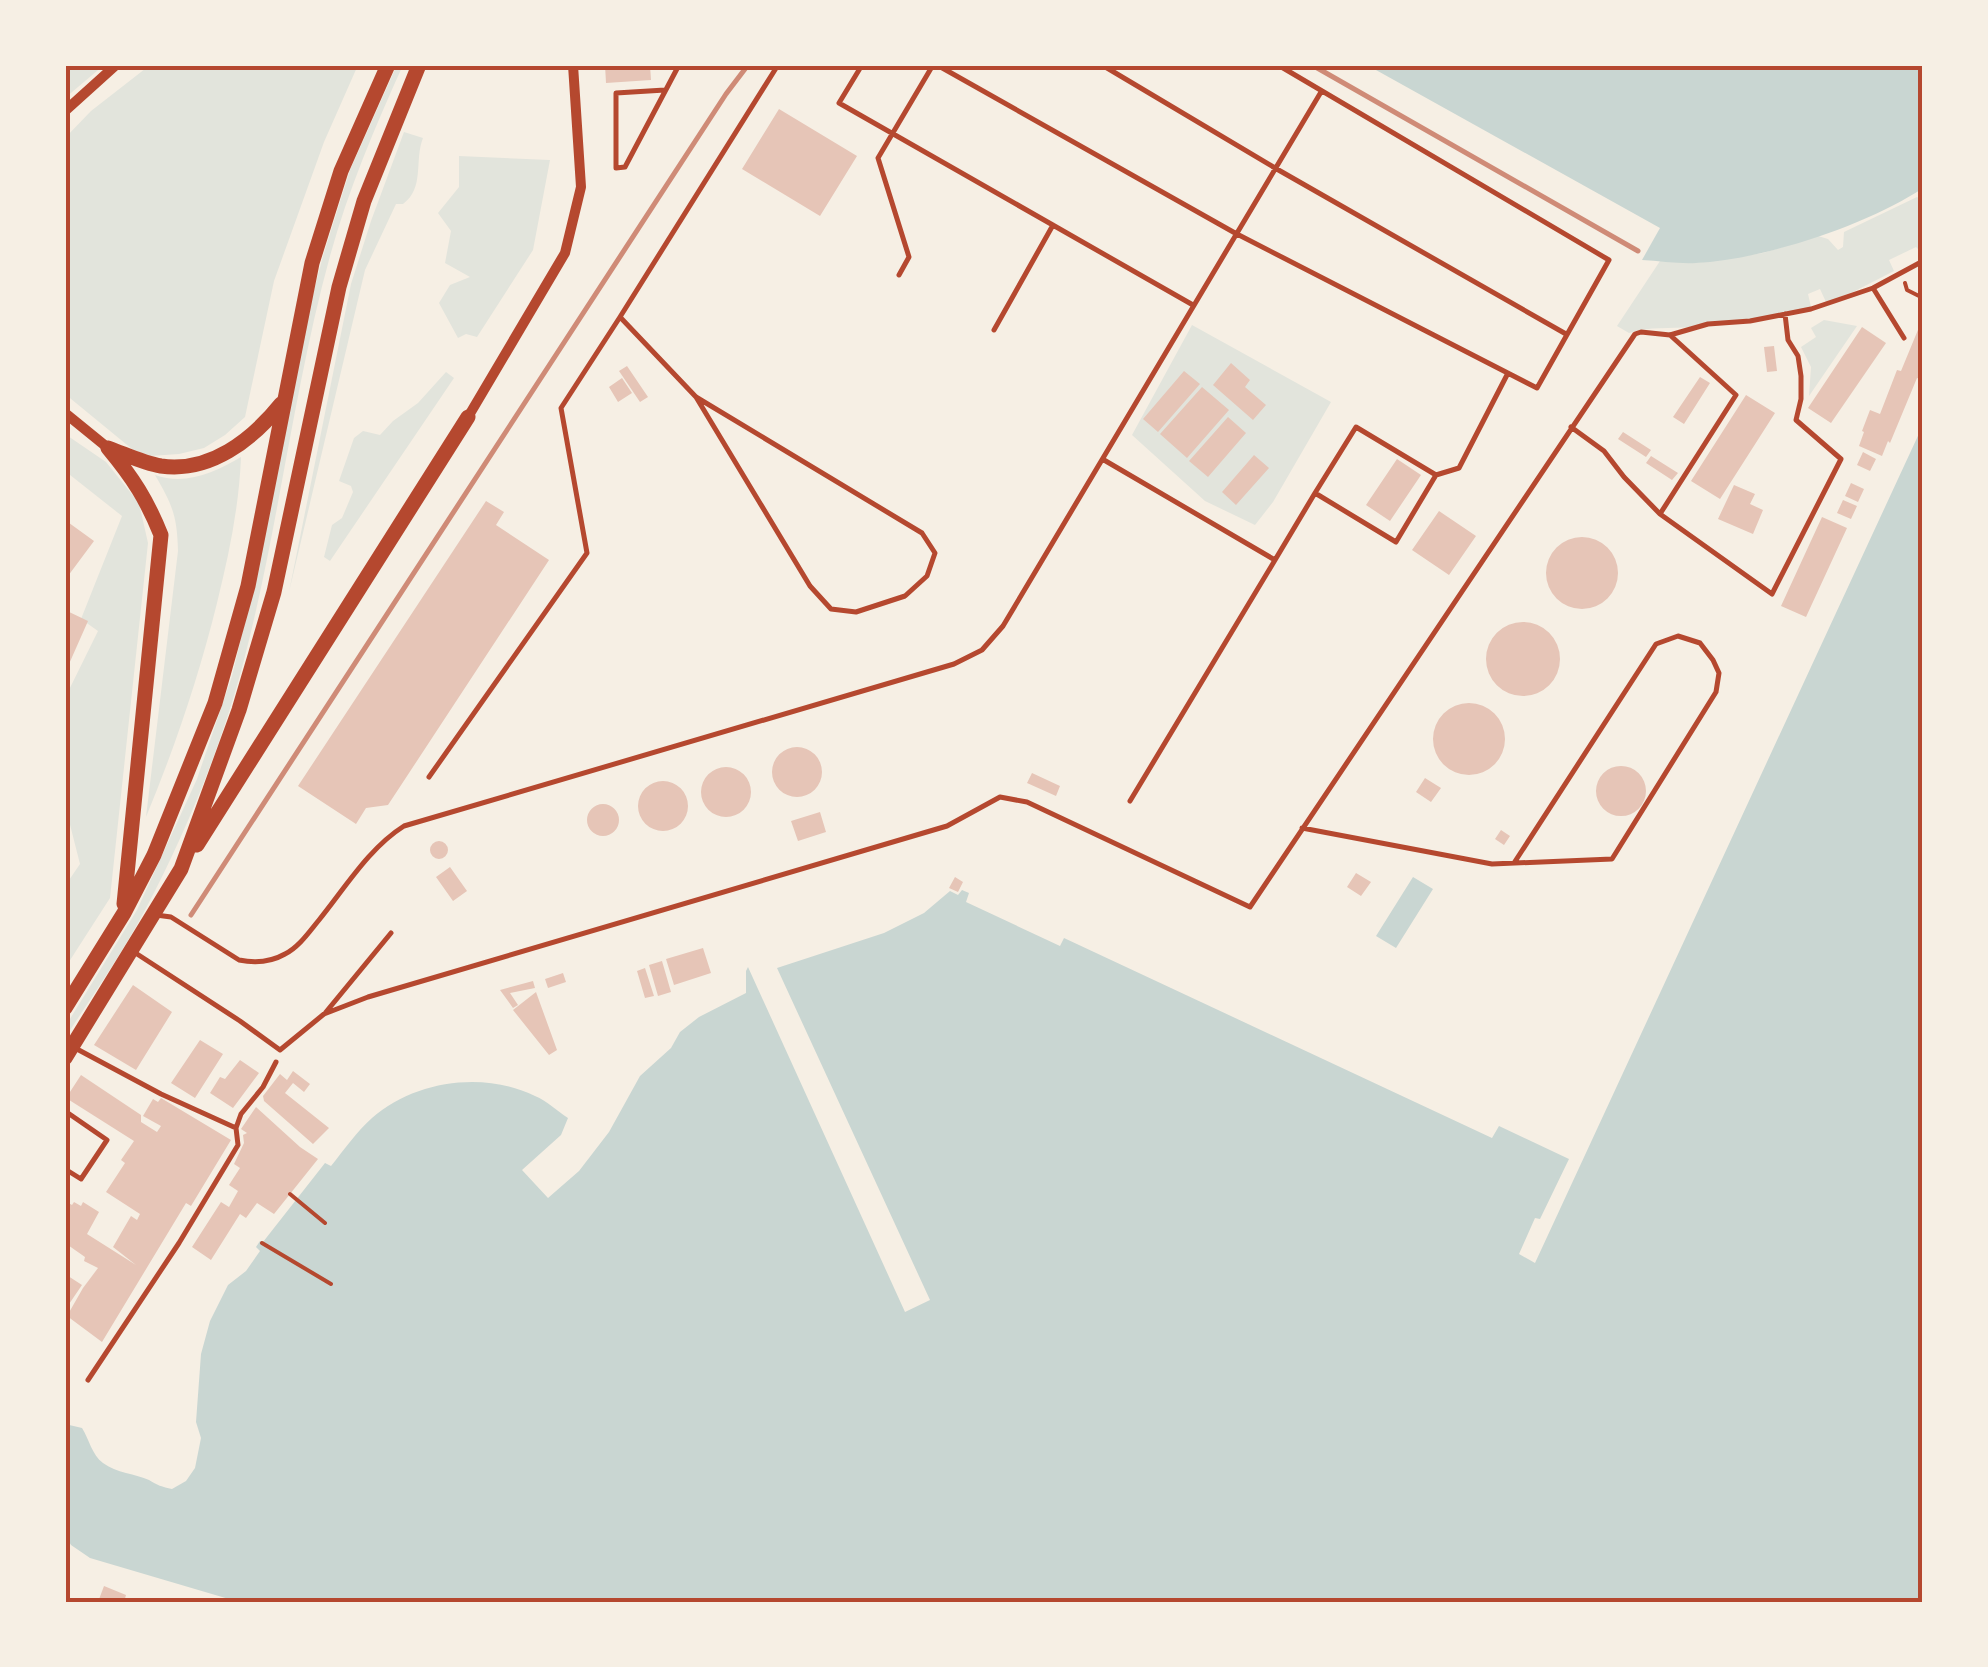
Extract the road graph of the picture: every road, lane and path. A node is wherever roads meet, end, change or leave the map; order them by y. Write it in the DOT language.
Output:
graph roads {
  1 [pos="116,65"];
  2 [pos="388,65"];
  3 [pos="420,65"];
  4 [pos="573,65"];
  5 [pos="678,65"];
  6 [pos="778,65"];
  7 [pos="862,65"];
  8 [pos="935,65"];
  9 [pos="1102,65"];
  10 [pos="1278,65"];
  11 [pos="665,90"];
  12 [pos="1321,92"];
  13 [pos="65,112"];
  14 [pos="892,134"];
  15 [pos="1275,168"];
  16 [pos="1054,225"];
  17 [pos="1235,234"];
  18 [pos="1923,261"];
  19 [pos="1902,273"];
  20 [pos="899,276"];
  21 [pos="1872,288"];
  22 [pos="1923,298"];
  23 [pos="1192,305"];
  24 [pos="1785,314"];
  25 [pos="620,317"];
  26 [pos="994,330"];
  27 [pos="1566,334"];
  28 [pos="1670,335"];
  29 [pos="1904,338"];
  30 [pos="1508,373"];
  31 [pos="696,397"];
  32 [pos="283,401"];
  33 [pos="468,417"];
  34 [pos="67,418"];
  35 [pos="1570,428"];
  36 [pos="108,448"];
  37 [pos="1102,460"];
  38 [pos="1436,475"];
  39 [pos="1315,493"];
  40 [pos="1660,514"];
  41 [pos="1275,560"];
  42 [pos="429,778"];
  43 [pos="1130,802"];
  44 [pos="1302,828"];
  45 [pos="1514,863"];
  46 [pos="181,869"];
  47 [pos="124,913"];
  48 [pos="153,914"];
  49 [pos="391,933"];
  50 [pos="132,950"];
  51 [pos="65,1008"];
  52 [pos="324,1014"];
  53 [pos="68,1052"];
  54 [pos="276,1062"];
  55 [pos="65,1111"];
  56 [pos="236,1128"];
  57 [pos="65,1169"];
  58 [pos="290,1194"];
  59 [pos="325,1223"];
  60 [pos="262,1242"];
  61 [pos="331,1284"];
  62 [pos="88,1380"];
  1 -- 13 [label="street"];
  2 -- 32 [label="main road"];
  3 -- 46 [label="main road"];
  4 -- 33 [label="street"];
  5 -- 11 [label="lane"];
  6 -- 25 [label="lane"];
  7 -- 14 [label="lane"];
  8 -- 14 [label="lane"];
  8 -- 17 [label="lane"];
  9 -- 15 [label="lane"];
  10 -- 12 [label="lane"];
  11 -- 11 [label="lane"];
  12 -- 15 [label="lane"];
  12 -- 27 [label="lane"];
  14 -- 16 [label="lane"];
  14 -- 20 [label="lane"];
  15 -- 17 [label="lane"];
  15 -- 27 [label="lane"];
  16 -- 23 [label="lane"];
  16 -- 26 [label="lane"];
  17 -- 23 [label="lane"];
  17 -- 30 [label="lane"];
  18 -- 19 [label="lane"];
  19 -- 21 [label="lane"];
  19 -- 22 [label="path"];
  21 -- 24 [label="lane"];
  21 -- 29 [label="lane"];
  23 -- 37 [label="lane"];
  24 -- 28 [label="lane"];
  24 -- 40 [label="lane"];
  25 -- 31 [label="lane"];
  25 -- 42 [label="lane"];
  27 -- 30 [label="lane"];
  28 -- 35 [label="lane"];
  28 -- 40 [label="lane"];
  30 -- 38 [label="lane"];
  31 -- 31 [label="lane"];
  32 -- 36 [label="main road"];
  32 -- 47 [label="main road"];
  33 -- 46 [label="main road"];
  34 -- 36 [label="street"];
  35 -- 40 [label="lane"];
  35 -- 44 [label="lane"];
  36 -- 47 [label="main road"];
  37 -- 41 [label="lane"];
  37 -- 48 [label="lane"];
  38 -- 39 [label="lane"];
  38 -- 39 [label="lane"];
  39 -- 41 [label="lane"];
  41 -- 43 [label="lane"];
  44 -- 45 [label="lane"];
  44 -- 52 [label="lane"];
  45 -- 45 [label="lane"];
  46 -- 48 [label="main road"];
  47 -- 51 [label="main road"];
  48 -- 50 [label="main road"];
  49 -- 52 [label="lane"];
  50 -- 52 [label="lane"];
  50 -- 53 [label="main road"];
  53 -- 56 [label="lane"];
  54 -- 56 [label="lane"];
  55 -- 57 [label="lane"];
  56 -- 62 [label="lane"];
  58 -- 59 [label="path"];
  60 -- 61 [label="path"];
}
